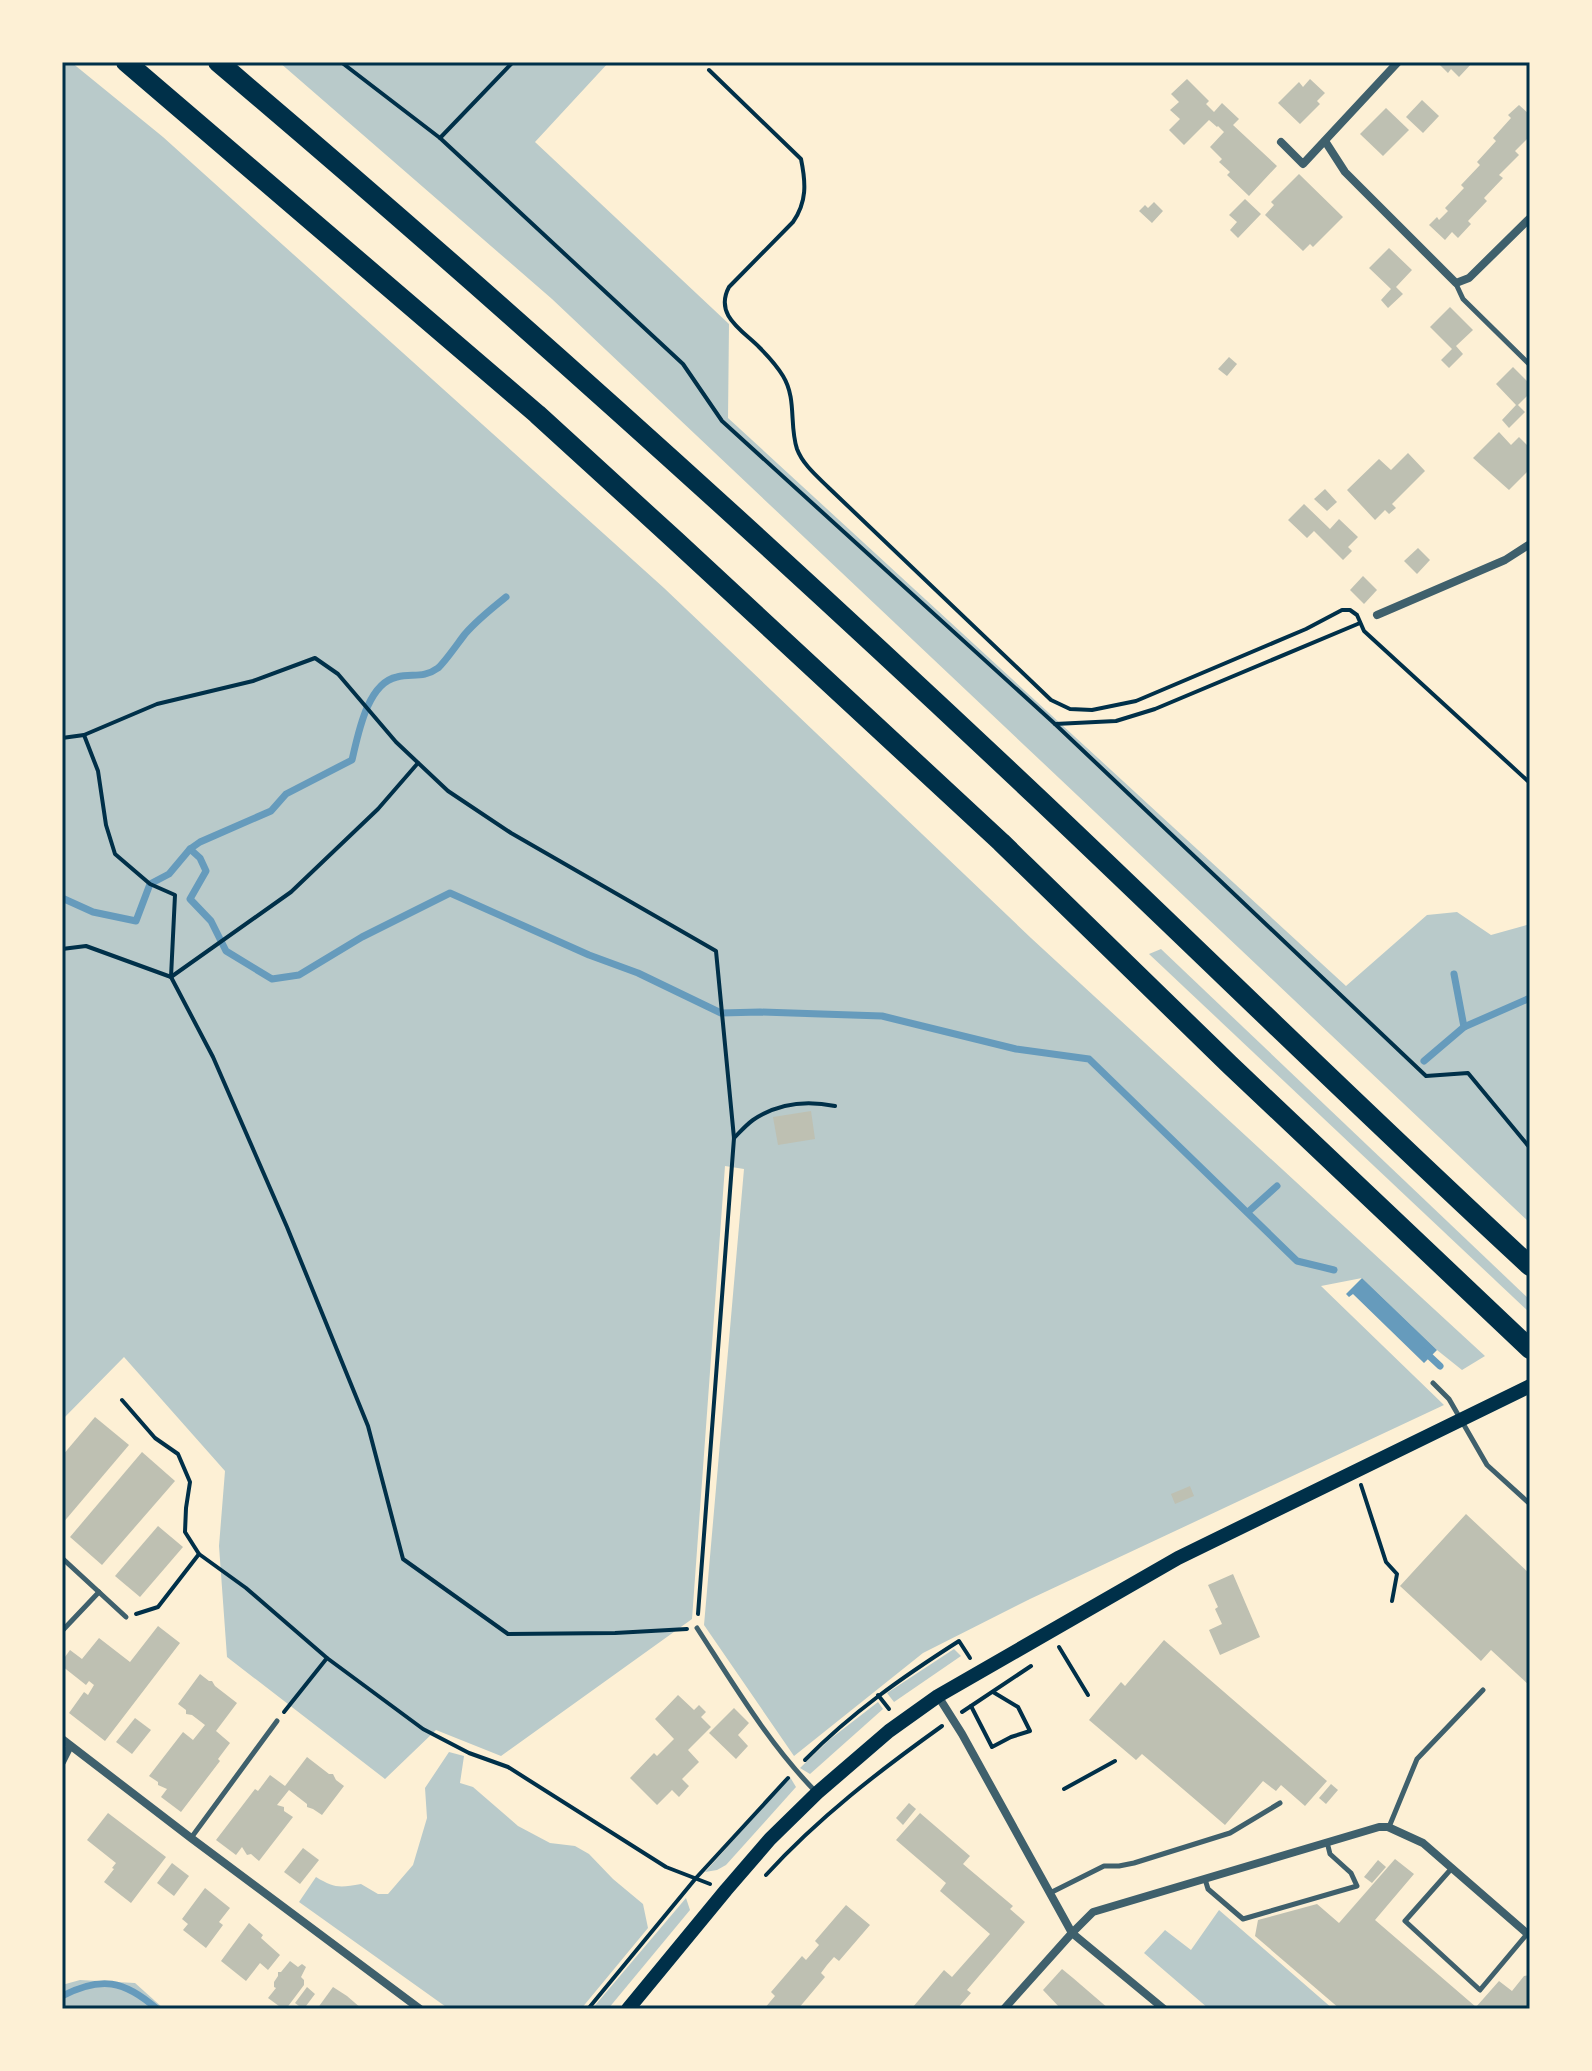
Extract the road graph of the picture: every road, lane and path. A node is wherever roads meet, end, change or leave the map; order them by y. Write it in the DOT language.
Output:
graph roads {
  1 [pos="126,62"];
  2 [pos="218,62"];
  3 [pos="341,62"];
  4 [pos="513,62"];
  5 [pos="1398,62"];
  6 [pos="709,70"];
  7 [pos="440,138"];
  8 [pos="1325,141"];
  9 [pos="1281,142"];
  10 [pos="1530,218"];
  11 [pos="1456,283"];
  12 [pos="1530,365"];
  13 [pos="1530,544"];
  14 [pos="1377,615"];
  15 [pos="1360,622"];
  16 [pos="1055,724"];
  17 [pos="84,735"];
  18 [pos="62,738"];
  19 [pos="418,763"];
  20 [pos="1530,783"];
  21 [pos="62,949"];
  22 [pos="171,977"];
  23 [pos="835,1106"];
  24 [pos="734,1138"];
  25 [pos="1530,1148"];
  26 [pos="1530,1266"];
  27 [pos="1526,1345"];
  28 [pos="1433,1383"];
  29 [pos="1530,1386"];
  30 [pos="122,1400"];
  31 [pos="1461,1421"];
  32 [pos="1356,1472"];
  33 [pos="1530,1504"];
  34 [pos="199,1554"];
  35 [pos="62,1558"];
  36 [pos="99,1592"];
  37 [pos="1392,1601"];
  38 [pos="126,1617"];
  39 [pos="697,1628"];
  40 [pos="62,1631"];
  41 [pos="1059,1647"];
  42 [pos="327,1658"];
  43 [pos="1036,1663"];
  44 [pos="979,1672"];
  45 [pos="1483,1690"];
  46 [pos="993,1692"];
  47 [pos="1088,1695"];
  48 [pos="938,1696"];
  49 [pos="971,1706"];
  50 [pos="953,1719"];
  51 [pos="277,1721"];
  52 [pos="62,1739"];
  53 [pos="70,1746"];
  54 [pos="1115,1761"];
  55 [pos="62,1762"];
  56 [pos="795,1770"];
  57 [pos="1064,1789"];
  58 [pos="817,1793"];
  59 [pos="1280,1803"];
  60 [pos="1388,1827"];
  61 [pos="191,1838"];
  62 [pos="1327,1842"];
  63 [pos="1452,1868"];
  64 [pos="696,1878"];
  65 [pos="1205,1879"];
  66 [pos="759,1883"];
  67 [pos="726,1890"];
  68 [pos="1049,1894"];
  69 [pos="1072,1933"];
  70 [pos="1528,1935"];
  71 [pos="420,2009"];
  72 [pos="588,2009"];
  73 [pos="628,2009"];
  74 [pos="1004,2009"];
  75 [pos="1164,2009"];
  1 -- 27 [label="highway"];
  2 -- 26 [label="highway"];
  3 -- 7 [label="path"];
  4 -- 7 [label="path"];
  5 -- 8 [label="street"];
  6 -- 15 [label="path"];
  7 -- 16 [label="path"];
  8 -- 9 [label="street"];
  8 -- 11 [label="street"];
  10 -- 11 [label="street"];
  11 -- 12 [label="lane"];
  13 -- 14 [label="street"];
  14 -- 15 [label="path"];
  15 -- 16 [label="path"];
  15 -- 20 [label="path"];
  16 -- 25 [label="path"];
  17 -- 18 [label="path"];
  17 -- 19 [label="path"];
  17 -- 22 [label="path"];
  19 -- 22 [label="path"];
  19 -- 24 [label="path"];
  21 -- 22 [label="path"];
  22 -- 39 [label="path"];
  23 -- 24 [label="path"];
  24 -- 39 [label="path"];
  28 -- 31 [label="lane"];
  29 -- 31 [label="main road"];
  30 -- 34 [label="path"];
  31 -- 32 [label="main road"];
  31 -- 33 [label="lane"];
  32 -- 37 [label="path"];
  32 -- 44 [label="main road"];
  34 -- 38 [label="path"];
  34 -- 42 [label="path"];
  35 -- 36 [label="lane"];
  36 -- 38 [label="lane"];
  36 -- 40 [label="lane"];
  39 -- 56 [label="lane"];
  41 -- 47 [label="path"];
  42 -- 51 [label="path"];
  42 -- 64 [label="path"];
  43 -- 46 [label="path"];
  44 -- 46 [label="path"];
  44 -- 48 [label="main road"];
  44 -- 56 [label="path"];
  45 -- 60 [label="lane"];
  46 -- 49 [label="path"];
  46 -- 49 [label="path"];
  48 -- 50 [label="street"];
  48 -- 58 [label="main road"];
  49 -- 50 [label="path"];
  50 -- 66 [label="path"];
  50 -- 68 [label="street"];
  51 -- 61 [label="lane"];
  52 -- 53 [label="street"];
  53 -- 55 [label="street"];
  53 -- 61 [label="street"];
  54 -- 57 [label="path"];
  56 -- 58 [label="lane"];
  56 -- 64 [label="path"];
  58 -- 67 [label="main road"];
  59 -- 68 [label="lane"];
  60 -- 62 [label="street"];
  60 -- 63 [label="street"];
  61 -- 71 [label="street"];
  62 -- 65 [label="street"];
  62 -- 65 [label="lane"];
  63 -- 70 [label="street"];
  63 -- 70 [label="lane"];
  64 -- 67 [label="path"];
  64 -- 72 [label="path"];
  65 -- 69 [label="street"];
  67 -- 73 [label="main road"];
  68 -- 69 [label="street"];
  69 -- 74 [label="street"];
  69 -- 75 [label="street"];
}
